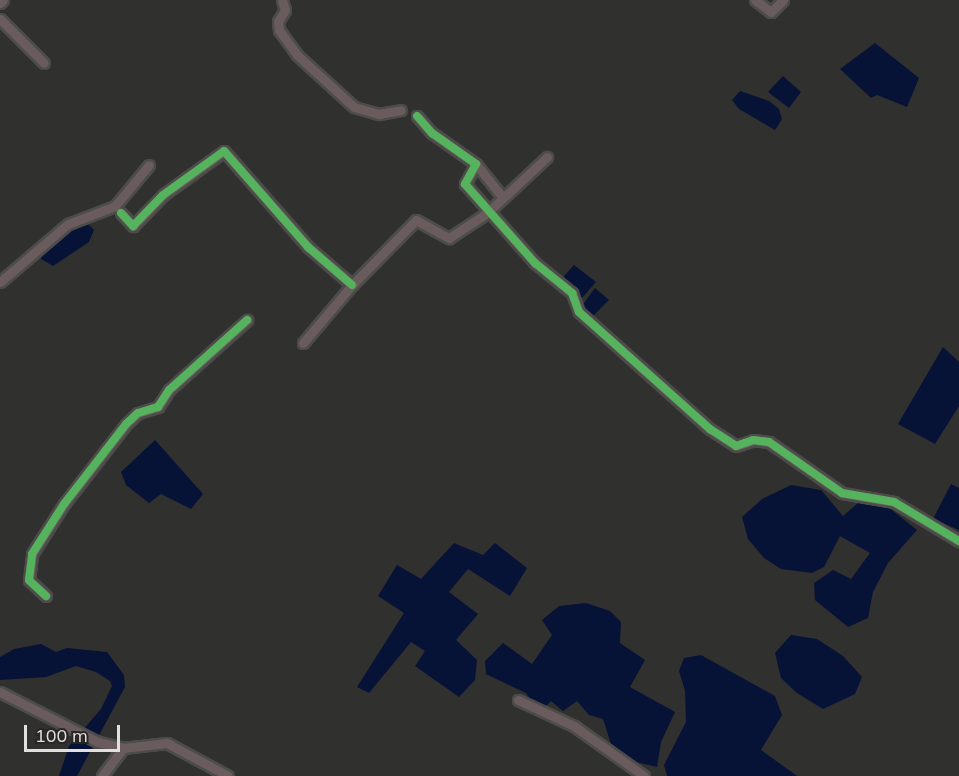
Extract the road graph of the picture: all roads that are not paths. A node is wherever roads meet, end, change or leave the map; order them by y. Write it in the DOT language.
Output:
graph roads {
  1 [pos="3,0"];
  2 [pos="282,0"];
  3 [pos="755,0"];
  4 [pos="783,0"];
  5 [pos="0,3"];
  6 [pos="0,19"];
  7 [pos="44,63"];
  8 [pos="401,110"];
  9 [pos="417,117"];
  10 [pos="547,157"];
  11 [pos="476,164"];
  12 [pos="149,165"];
  13 [pos="503,198"];
  14 [pos="121,213"];
  15 [pos="487,213"];
  16 [pos="0,282"];
  17 [pos="352,285"];
  18 [pos="247,320"];
  19 [pos="303,343"];
  20 [pos="959,541"];
  21 [pos="46,597"];
  22 [pos="0,692"];
  23 [pos="518,700"];
  24 [pos="123,748"];
  25 [pos="102,776"];
  26 [pos="228,776"];
  27 [pos="644,776"];
  1 -- 5 [label="street"];
  2 -- 8 [label="street"];
  3 -- 4 [label="street"];
  6 -- 7 [label="street"];
  9 -- 11 [label="street"];
  10 -- 13 [label="street"];
  11 -- 13 [label="street"];
  11 -- 15 [label="street"];
  12 -- 16 [label="street"];
  13 -- 15 [label="street"];
  14 -- 17 [label="street"];
  15 -- 17 [label="street"];
  15 -- 20 [label="street"];
  17 -- 19 [label="street"];
  18 -- 21 [label="street"];
  22 -- 24 [label="street"];
  23 -- 27 [label="street"];
  24 -- 25 [label="street"];
  24 -- 26 [label="street"];
}
